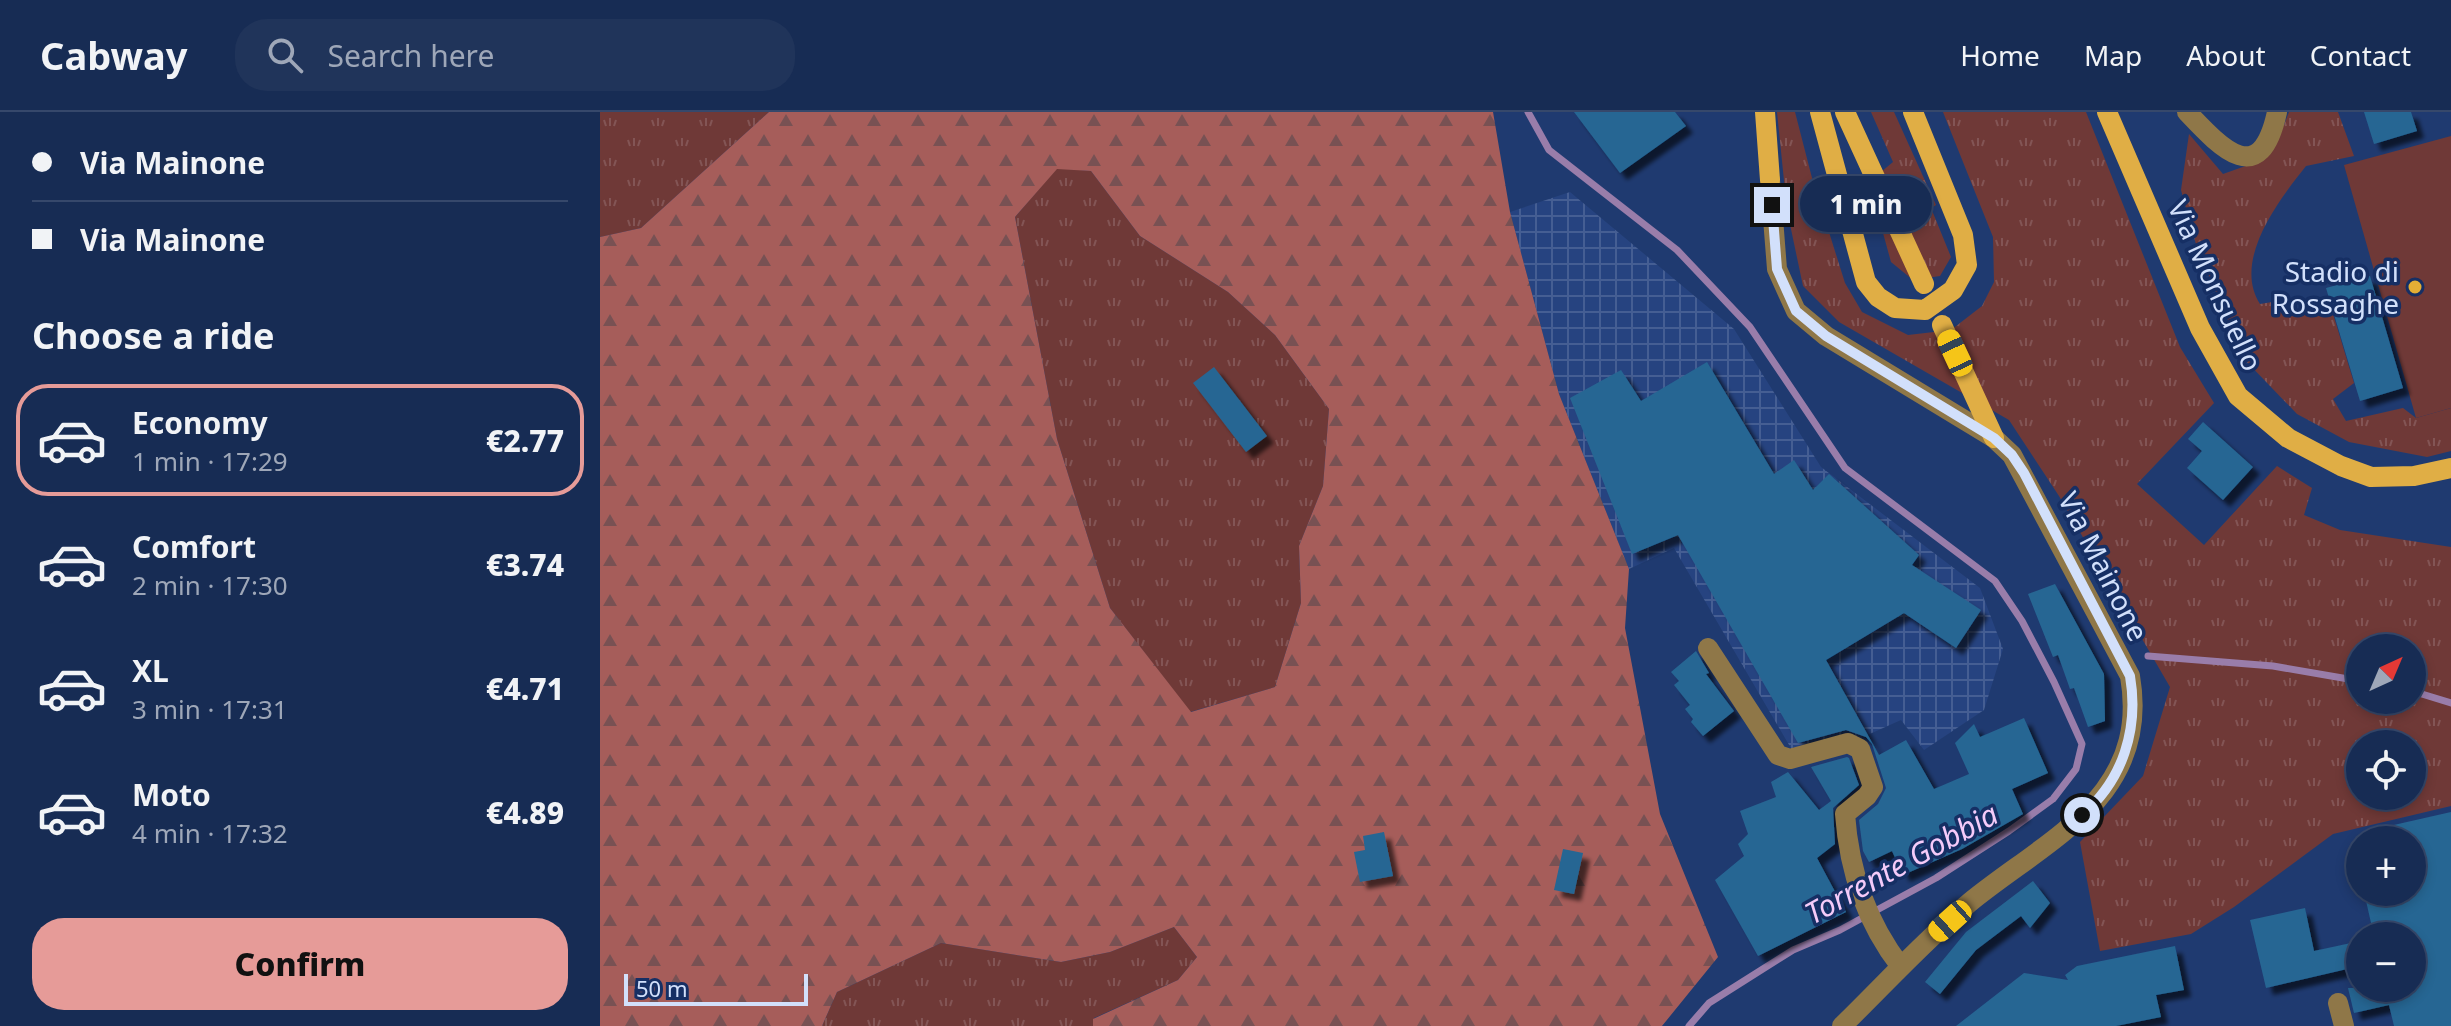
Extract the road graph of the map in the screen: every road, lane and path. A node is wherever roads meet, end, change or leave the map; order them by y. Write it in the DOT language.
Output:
graph roads {
  1 [pos="1765,112"];
  2 [pos="1820,112"];
  3 [pos="1845,112"];
  4 [pos="1913,112"];
  5 [pos="2107,112"];
  6 [pos="2187,112"];
  7 [pos="2277,112"];
  8 [pos="1770,180"];
  9 [pos="1924,284"];
  10 [pos="1942,325"];
  11 [pos="1994,438"];
  12 [pos="2451,468"];
  13 [pos="1708,648"];
  14 [pos="1901,967"];
  15 [pos="2338,1003"];
  16 [pos="1842,1026"];
  17 [pos="2344,1026"];
  1 -- 8 [label="main road"];
  2 -- 4 [label="main road"];
  3 -- 9 [label="main road"];
  5 -- 12 [label="main road, Via Monsuello"];
  6 -- 7 [label="street"];
  8 -- 11 [label="street, Via Mainone"];
  10 -- 11 [label="main road"];
  11 -- 14 [label="street, Via Mainone"];
  13 -- 14 [label="street"];
  14 -- 16 [label="street, Via Mainone"];
  15 -- 17 [label="street"];
}
